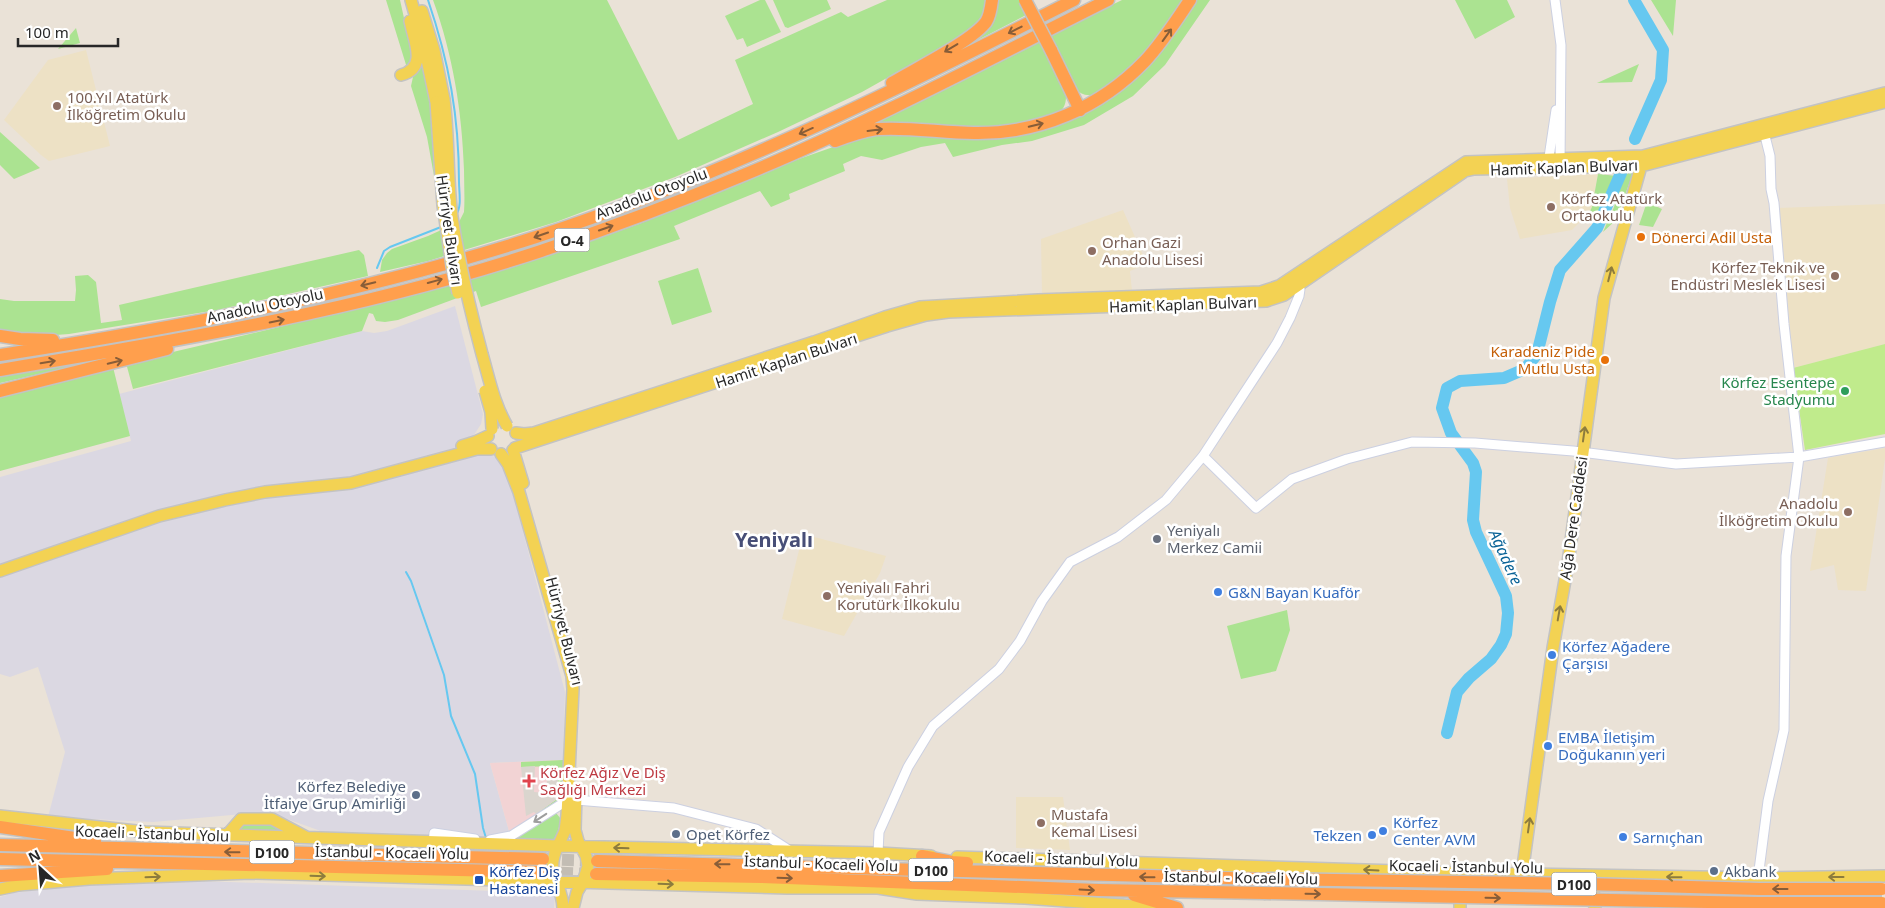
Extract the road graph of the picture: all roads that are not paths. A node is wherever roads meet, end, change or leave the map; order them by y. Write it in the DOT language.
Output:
graph roads {
  1 [pos="407,0"];
  2 [pos="411,0"];
  3 [pos="419,0"];
  4 [pos="992,0"];
  5 [pos="1025,0"];
  6 [pos="1074,0"];
  7 [pos="1108,0"];
  8 [pos="1190,0"];
  9 [pos="1555,0"];
  10 [pos="401,74"];
  11 [pos="1885,94"];
  12 [pos="440,100"];
  13 [pos="1885,102"];
  14 [pos="1080,110"];
  15 [pos="824,123"];
  16 [pos="1763,130"];
  17 [pos="778,160"];
  18 [pos="1554,164"];
  19 [pos="1641,166"];
  20 [pos="1296,280"];
  21 [pos="250,326"];
  22 [pos="150,329"];
  23 [pos="0,336"];
  24 [pos="0,355"];
  25 [pos="0,370"];
  26 [pos="0,391"];
  27 [pos="512,429"];
  28 [pos="490,433"];
  29 [pos="1885,442"];
  30 [pos="514,449"];
  31 [pos="496,452"];
  32 [pos="1582,452"];
  33 [pos="1203,456"];
  34 [pos="1799,457"];
  35 [pos="0,563"];
  36 [pos="0,571"];
  37 [pos="572,800"];
  38 [pos="0,816"];
  39 [pos="0,821"];
  40 [pos="0,827"];
  41 [pos="165,833"];
  42 [pos="227,836"];
  43 [pos="308,838"];
  44 [pos="433,838"];
  45 [pos="0,845"];
  46 [pos="558,846"];
  47 [pos="581,847"];
  48 [pos="177,851"];
  49 [pos="792,852"];
  50 [pos="878,853"];
  51 [pos="922,856"];
  52 [pos="0,859"];
  53 [pos="158,863"];
  54 [pos="184,864"];
  55 [pos="543,866"];
  56 [pos="596,868"];
  57 [pos="251,873"];
  58 [pos="1460,873"];
  59 [pos="1522,874"];
  60 [pos="0,876"];
  61 [pos="1104,876"];
  62 [pos="1593,876"];
  63 [pos="1885,876"];
  64 [pos="1758,878"];
  65 [pos="89,879"];
  66 [pos="557,882"];
  67 [pos="583,882"];
  68 [pos="878,888"];
  69 [pos="0,889"];
  70 [pos="1062,889"];
  71 [pos="1883,890"];
  72 [pos="1120,891"];
  73 [pos="1884,903"];
  74 [pos="563,908"];
  75 [pos="573,908"];
  76 [pos="1163,908"];
  77 [pos="1177,908"];
  78 [pos="1460,908"];
  79 [pos="1591,908"];
  80 [pos="1595,908"];
  1 -- 10 [label="main road"];
  2 -- 12 [label="main road, Hürriyet Bulvarı"];
  3 -- 12 [label="main road, Hürriyet Bulvarı"];
  4 -- 15 [label="highway, one-way"];
  5 -- 14 [label="highway, bridge"];
  6 -- 15 [label="highway, Anadolu Otoyolu / O-4, one-way"];
  7 -- 17 [label="highway, Anadolu Otoyolu / O-4"];
  14 -- 8 [label="highway, one-way"];
  9 -- 18 [label="street"];
  11 -- 16 [label="main road, Hamit Kaplan Bulvarı"];
  12 -- 27 [label="main road, Hürriyet Bulvarı, bridge"];
  12 -- 28 [label="main road, Hürriyet Bulvarı, bridge"];
  13 -- 16 [label="main road, Hamit Kaplan Bulvarı"];
  17 -- 14 [label="highway, one-way"];
  15 -- 22 [label="highway, Anadolu Otoyolu / O-4, one-way"];
  16 -- 18 [label="main road, Hamit Kaplan Bulvarı"];
  16 -- 19 [label="main road, Hamit Kaplan Bulvarı"];
  16 -- 34 [label="street"];
  21 -- 17 [label="highway, Anadolu Otoyolu / O-4, one-way"];
  18 -- 19 [label="main road, Hamit Kaplan Bulvarı"];
  18 -- 20 [label="main road, Hamit Kaplan Bulvarı"];
  32 -- 19 [label="main road, Ağa Dere Caddesi, one-way"];
  20 -- 27 [label="main road, Hamit Kaplan Bulvarı"];
  20 -- 30 [label="main road, Hamit Kaplan Bulvarı"];
  20 -- 33 [label="street"];
  25 -- 21 [label="highway, Anadolu Otoyolu / O-4, one-way"];
  26 -- 21 [label="highway, one-way"];
  22 -- 23 [label="highway"];
  22 -- 24 [label="highway, Anadolu Otoyolu / O-4"];
  27 -- 28 [label="main road"];
  27 -- 30 [label="main road"];
  28 -- 31 [label="main road"];
  28 -- 35 [label="main road"];
  29 -- 34 [label="street"];
  30 -- 31 [label="main road"];
  30 -- 37 [label="main road, Hürriyet Bulvarı"];
  31 -- 36 [label="main road"];
  31 -- 37 [label="main road, Hürriyet Bulvarı"];
  32 -- 33 [label="street"];
  32 -- 34 [label="street"];
  59 -- 32 [label="main road, Ağa Dere Caddesi, one-way"];
  33 -- 50 [label="street"];
  34 -- 64 [label="street"];
  37 -- 44 [label="street, one-way"];
  37 -- 46 [label="main road, Hürriyet Bulvarı"];
  37 -- 47 [label="main road, Hürriyet Bulvarı"];
  37 -- 49 [label="street"];
  38 -- 41 [label="main road"];
  39 -- 41 [label="main road"];
  40 -- 48 [label="highway"];
  41 -- 42 [label="main road"];
  42 -- 43 [label="main road"];
  42 -- 43 [label="main road"];
  43 -- 44 [label="main road"];
  44 -- 46 [label="main road"];
  45 -- 48 [label="highway, Kocaeli - İstanbul Yolu / D100"];
  46 -- 47 [label="main road"];
  46 -- 66 [label="main road, Hürriyet Bulvarı"];
  49 -- 47 [label="main road, one-way"];
  47 -- 67 [label="main road, Hürriyet Bulvarı"];
  55 -- 48 [label="highway, Kocaeli - İstanbul Yolu / D100, one-way"];
  49 -- 50 [label="main road"];
  50 -- 51 [label="main road"];
  58 -- 51 [label="main road, one-way"];
  51 -- 61 [label="highway"];
  52 -- 53 [label="highway, İstanbul - Kocaeli Yolu / D100"];
  53 -- 54 [label="highway, İstanbul - Kocaeli Yolu / D100"];
  53 -- 60 [label="highway"];
  53 -- 65 [label="main road"];
  54 -- 55 [label="highway, İstanbul - Kocaeli Yolu / D100"];
  54 -- 57 [label="main road"];
  61 -- 56 [label="highway, Kocaeli - İstanbul Yolu / D100, one-way"];
  56 -- 70 [label="highway, İstanbul - Kocaeli Yolu / D100, one-way"];
  65 -- 57 [label="main road, one-way"];
  57 -- 66 [label="main road, one-way"];
  58 -- 59 [label="main road"];
  58 -- 78 [label="main road"];
  59 -- 62 [label="main road"];
  71 -- 61 [label="highway, Kocaeli - İstanbul Yolu / D100, one-way, bridge"];
  64 -- 62 [label="main road, one-way"];
  62 -- 79 [label="main road"];
  62 -- 80 [label="main road"];
  63 -- 64 [label="main road, one-way"];
  65 -- 69 [label="main road"];
  66 -- 67 [label="main road"];
  66 -- 74 [label="main road, Hürriyet Bulvarı"];
  67 -- 68 [label="main road, one-way"];
  67 -- 75 [label="main road, Hürriyet Bulvarı"];
  68 -- 70 [label="highway"];
  68 -- 76 [label="main road"];
  70 -- 72 [label="highway, İstanbul - Kocaeli Yolu / D100, one-way"];
  72 -- 73 [label="highway, İstanbul - Kocaeli Yolu / D100, one-way, bridge"];
  72 -- 77 [label="highway"];
}
